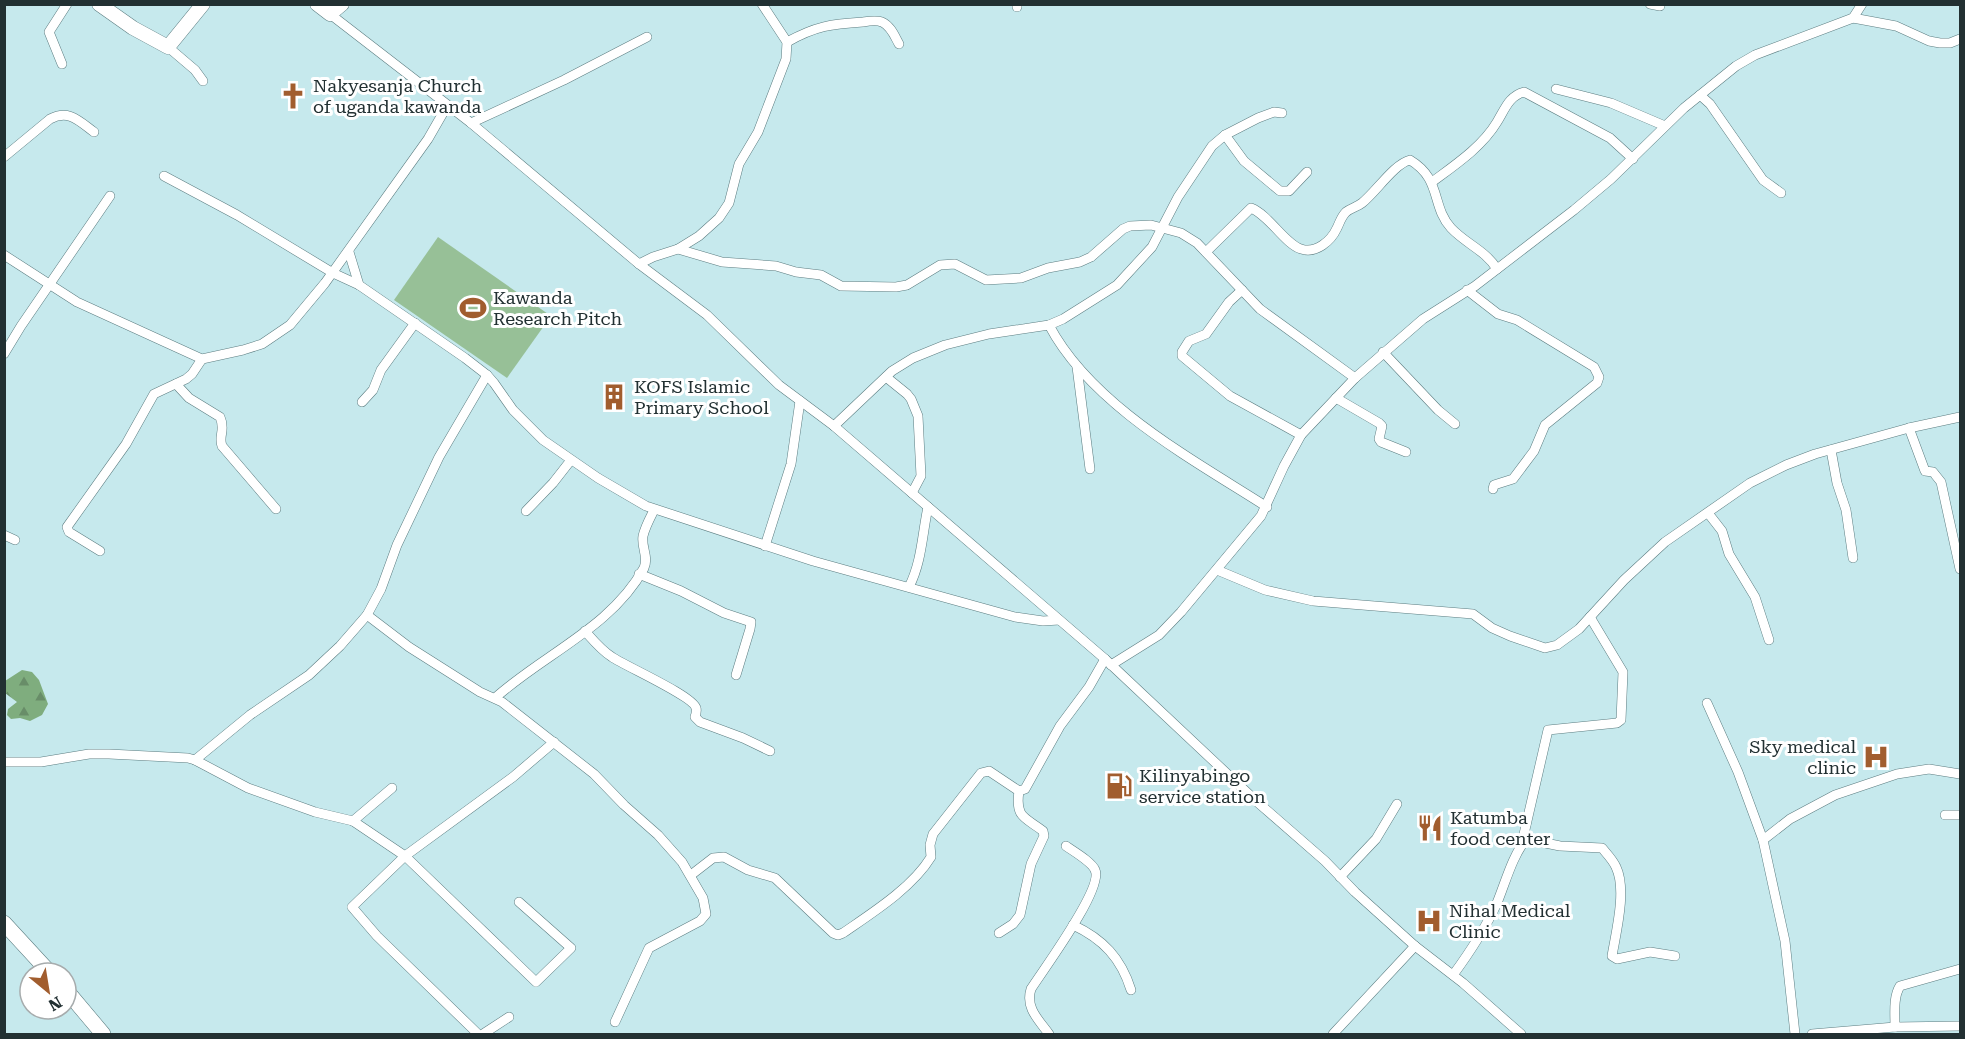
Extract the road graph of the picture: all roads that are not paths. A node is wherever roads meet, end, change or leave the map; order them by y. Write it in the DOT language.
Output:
graph roads {
  1 [pos="67,4"];
  2 [pos="99,4"];
  3 [pos="203,4"];
  4 [pos="317,4"];
  5 [pos="342,4"];
  6 [pos="762,4"];
  7 [pos="1862,4"];
  8 [pos="330,14"];
  9 [pos="1853,18"];
  10 [pos="647,37"];
  11 [pos="1960,39"];
  12 [pos="787,42"];
  13 [pos="899,44"];
  14 [pos="168,47"];
  15 [pos="62,64"];
  16 [pos="203,81"];
  17 [pos="1556,89"];
  18 [pos="1700,95"];
  19 [pos="447,106"];
  20 [pos="1282,113"];
  21 [pos="471,123"];
  22 [pos="1665,126"];
  23 [pos="94,132"];
  24 [pos="1225,135"];
  25 [pos="4,158"];
  26 [pos="1633,159"];
  27 [pos="1307,172"];
  28 [pos="164,176"];
  29 [pos="1432,182"];
  30 [pos="1781,193"];
  31 [pos="110,196"];
  32 [pos="1162,228"];
  33 [pos="678,249"];
  34 [pos="349,252"];
  35 [pos="1206,252"];
  36 [pos="4,255"];
  37 [pos="639,264"];
  38 [pos="1497,269"];
  39 [pos="333,273"];
  40 [pos="50,285"];
  41 [pos="359,285"];
  42 [pos="1242,290"];
  43 [pos="1467,290"];
  44 [pos="415,323"];
  45 [pos="1049,325"];
  46 [pos="1383,352"];
  47 [pos="4,354"];
  48 [pos="202,359"];
  49 [pos="1077,368"];
  50 [pos="487,375"];
  51 [pos="886,377"];
  52 [pos="1355,378"];
  53 [pos="176,384"];
  54 [pos="1336,398"];
  55 [pos="800,401"];
  56 [pos="362,402"];
  57 [pos="1960,417"];
  58 [pos="1455,424"];
  59 [pos="834,426"];
  60 [pos="1909,428"];
  61 [pos="1301,435"];
  62 [pos="1831,450"];
  63 [pos="1406,452"];
  64 [pos="571,460"];
  65 [pos="1090,469"];
  66 [pos="1493,489"];
  67 [pos="912,493"];
  68 [pos="928,507"];
  69 [pos="1267,507"];
  70 [pos="276,508"];
  71 [pos="526,510"];
  72 [pos="654,510"];
  73 [pos="1708,513"];
  74 [pos="4,535"];
  75 [pos="15,540"];
  76 [pos="765,546"];
  77 [pos="100,551"];
  78 [pos="1853,558"];
  79 [pos="1960,569"];
  80 [pos="1217,570"];
  81 [pos="639,574"];
  82 [pos="909,587"];
  83 [pos="367,615"];
  84 [pos="1590,617"];
  85 [pos="1059,620"];
  86 [pos="585,631"];
  87 [pos="1769,640"];
  88 [pos="1108,662"];
  89 [pos="736,675"];
  90 [pos="495,698"];
  91 [pos="1707,703"];
  92 [pos="554,742"];
  93 [pos="770,751"];
  94 [pos="195,760"];
  95 [pos="4,762"];
  96 [pos="1960,774"];
  97 [pos="392,788"];
  98 [pos="1019,791"];
  99 [pos="1397,804"];
  100 [pos="1945,815"];
  101 [pos="1960,815"];
  102 [pos="353,821"];
  103 [pos="1527,839"];
  104 [pos="1763,840"];
  105 [pos="1066,846"];
  106 [pos="405,856"];
  107 [pos="691,875"];
  108 [pos="1340,877"];
  109 [pos="519,902"];
  110 [pos="4,923"];
  111 [pos="1073,925"];
  112 [pos="999,933"];
  113 [pos="1414,946"];
  114 [pos="1675,956"];
  115 [pos="39,961"];
  116 [pos="1960,969"];
  117 [pos="1453,975"];
  118 [pos="1131,990"];
  119 [pos="78,1005"];
  120 [pos="509,1017"];
  121 [pos="615,1022"];
  122 [pos="1960,1026"];
  123 [pos="1895,1027"];
  124 [pos="103,1035"];
  125 [pos="478,1035"];
  126 [pos="483,1035"];
  127 [pos="1049,1035"];
  128 [pos="1334,1035"];
  129 [pos="1521,1035"];
  130 [pos="1795,1035"];
  131 [pos="1812,1035"];
  1 -- 15 [label="street"];
  2 -- 14 [label="street"];
  3 -- 14 [label="street"];
  4 -- 8 [label="street"];
  5 -- 8 [label="street"];
  6 -- 12 [label="street"];
  7 -- 9 [label="street"];
  8 -- 19 [label="street"];
  9 -- 11 [label="street"];
  9 -- 18 [label="street"];
  10 -- 21 [label="street"];
  12 -- 13 [label="street"];
  12 -- 33 [label="street"];
  14 -- 16 [label="street"];
  17 -- 22 [label="street"];
  18 -- 22 [label="street"];
  18 -- 30 [label="street"];
  19 -- 21 [label="street"];
  19 -- 34 [label="street"];
  20 -- 24 [label="street"];
  21 -- 37 [label="street"];
  22 -- 26 [label="street"];
  23 -- 25 [label="street"];
  24 -- 27 [label="street"];
  24 -- 32 [label="street"];
  26 -- 29 [label="street"];
  26 -- 38 [label="street"];
  28 -- 39 [label="street"];
  29 -- 35 [label="street"];
  29 -- 38 [label="street"];
  31 -- 40 [label="street"];
  32 -- 33 [label="street"];
  32 -- 35 [label="street"];
  32 -- 45 [label="street"];
  33 -- 37 [label="street"];
  34 -- 39 [label="street"];
  34 -- 41 [label="street"];
  35 -- 42 [label="street"];
  36 -- 40 [label="street"];
  37 -- 55 [label="street"];
  38 -- 43 [label="street"];
  39 -- 41 [label="street"];
  39 -- 48 [label="street"];
  40 -- 47 [label="street"];
  40 -- 48 [label="street"];
  41 -- 44 [label="street"];
  42 -- 52 [label="street"];
  42 -- 61 [label="street"];
  43 -- 46 [label="street"];
  43 -- 66 [label="street"];
  44 -- 50 [label="street"];
  44 -- 56 [label="street"];
  45 -- 49 [label="street"];
  45 -- 51 [label="street"];
  46 -- 52 [label="street"];
  46 -- 58 [label="street"];
  48 -- 53 [label="street"];
  49 -- 65 [label="street"];
  49 -- 69 [label="street"];
  50 -- 64 [label="street"];
  50 -- 83 [label="street"];
  51 -- 59 [label="street"];
  51 -- 67 [label="street"];
  52 -- 54 [label="street"];
  53 -- 70 [label="street"];
  53 -- 77 [label="street"];
  54 -- 61 [label="street"];
  54 -- 63 [label="street"];
  55 -- 59 [label="street"];
  55 -- 76 [label="street"];
  57 -- 60 [label="street"];
  59 -- 67 [label="street"];
  60 -- 62 [label="street"];
  60 -- 79 [label="street"];
  61 -- 69 [label="street"];
  62 -- 73 [label="street"];
  62 -- 78 [label="street"];
  64 -- 71 [label="street"];
  64 -- 72 [label="street"];
  67 -- 68 [label="street"];
  68 -- 82 [label="street"];
  68 -- 85 [label="street"];
  69 -- 80 [label="street"];
  72 -- 76 [label="street"];
  72 -- 81 [label="street"];
  73 -- 84 [label="street"];
  73 -- 87 [label="street"];
  74 -- 75 [label="street"];
  76 -- 82 [label="street"];
  80 -- 84 [label="street"];
  80 -- 88 [label="street"];
  81 -- 86 [label="street"];
  81 -- 89 [label="street"];
  82 -- 85 [label="street"];
  83 -- 90 [label="street"];
  83 -- 94 [label="street"];
  84 -- 103 [label="street"];
  85 -- 88 [label="street"];
  86 -- 90 [label="street"];
  86 -- 93 [label="street"];
  88 -- 98 [label="street"];
  88 -- 108 [label="street"];
  90 -- 92 [label="street"];
  91 -- 104 [label="street"];
  92 -- 106 [label="street"];
  92 -- 107 [label="street"];
  94 -- 95 [label="street"];
  94 -- 102 [label="street"];
  96 -- 104 [label="street"];
  97 -- 102 [label="street"];
  98 -- 107 [label="street"];
  98 -- 112 [label="street"];
  99 -- 108 [label="street"];
  100 -- 101 [label="street"];
  102 -- 106 [label="street"];
  103 -- 114 [label="street"];
  103 -- 117 [label="street"];
  104 -- 130 [label="street"];
  105 -- 111 [label="street"];
  106 -- 109 [label="street"];
  106 -- 125 [label="street"];
  107 -- 121 [label="street"];
  108 -- 113 [label="street"];
  110 -- 115 [label="main road"];
  111 -- 118 [label="street"];
  111 -- 127 [label="street"];
  113 -- 117 [label="street"];
  113 -- 128 [label="street"];
  116 -- 123 [label="street"];
  117 -- 129 [label="street"];
  119 -- 124 [label="main road"];
  120 -- 126 [label="street"];
  122 -- 123 [label="street"];
  123 -- 131 [label="street"];
}
